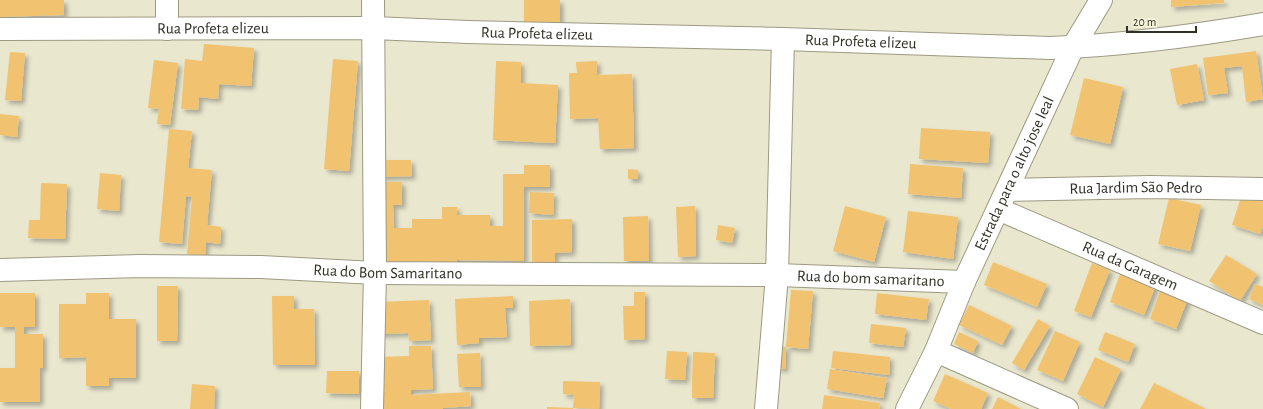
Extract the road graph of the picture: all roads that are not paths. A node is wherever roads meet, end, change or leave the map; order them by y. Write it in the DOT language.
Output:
graph roads {
  1 [pos="167,0"];
  2 [pos="373,0"];
  3 [pos="1101,0"];
  4 [pos="1263,24"];
  5 [pos="373,28"];
  6 [pos="0,29"];
  7 [pos="166,29"];
  8 [pos="784,39"];
  9 [pos="1073,47"];
  10 [pos="1263,189"];
  11 [pos="1008,190"];
  12 [pos="998,209"];
  13 [pos="0,270"];
  14 [pos="375,273"];
  15 [pos="777,275"];
  16 [pos="964,282"];
  17 [pos="1263,323"];
  18 [pos="936,351"];
  19 [pos="372,409"];
  20 [pos="766,409"];
  21 [pos="907,409"];
  22 [pos="1067,409"];
  1 -- 7 [label="street"];
  2 -- 5 [label="street"];
  3 -- 9 [label="street, Estrada para o alto jose leal"];
  4 -- 9 [label="street, Rua Profeta elizeu"];
  5 -- 7 [label="street, Rua Profeta elizeu"];
  5 -- 8 [label="street, Rua Profeta elizeu"];
  5 -- 14 [label="street"];
  6 -- 7 [label="street, Rua Profeta elizeu"];
  8 -- 9 [label="street, Rua Profeta elizeu"];
  8 -- 15 [label="street"];
  9 -- 11 [label="street, Estrada para o alto jose leal"];
  10 -- 11 [label="street, Rua Jardim São Pedro"];
  11 -- 12 [label="street, Estrada para o alto jose leal"];
  12 -- 16 [label="street, Estrada para o alto jose leal"];
  12 -- 17 [label="street, Rua da Garagem"];
  13 -- 14 [label="street, Rua do Bom Samaritano"];
  14 -- 15 [label="street, Rua do Bom Samaritano"];
  14 -- 19 [label="street"];
  15 -- 16 [label="street, Rua do bom samaritano"];
  15 -- 20 [label="street"];
  16 -- 18 [label="street, Estrada para o alto jose leal"];
  18 -- 21 [label="street, Estrada para o alto jose leal"];
  18 -- 22 [label="street"];
}
